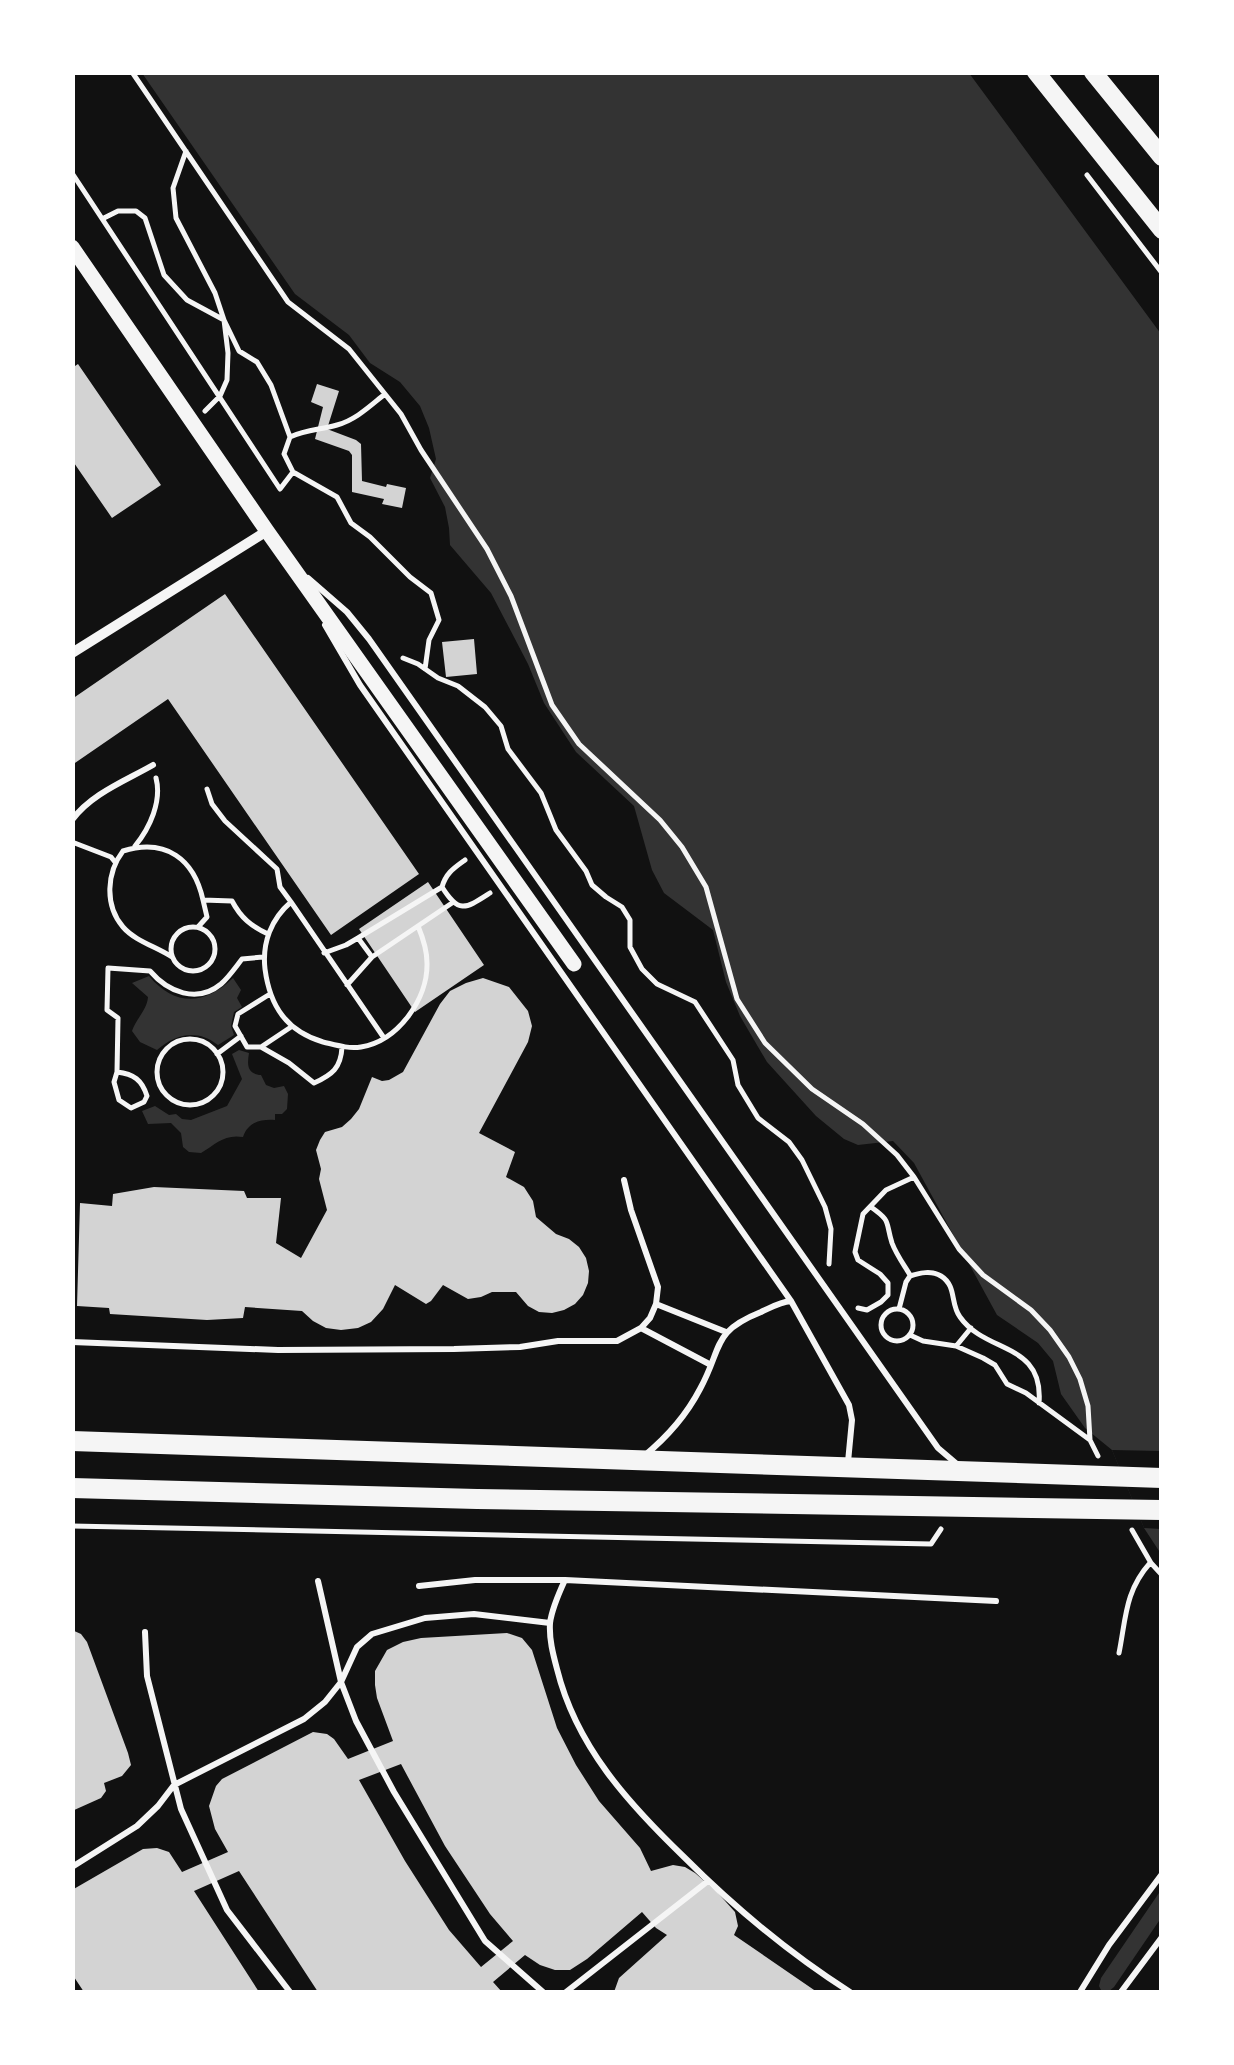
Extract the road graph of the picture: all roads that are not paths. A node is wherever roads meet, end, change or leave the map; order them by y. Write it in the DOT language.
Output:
graph roads {
  1 [pos="1036,72"];
  2 [pos="1093,72"];
  3 [pos="1162,157"];
  4 [pos="1162,230"];
  5 [pos="72,246"];
  6 [pos="267,531"];
  7 [pos="290,564"];
  8 [pos="72,653"];
  9 [pos="153,765"];
  10 [pos="72,820"];
  11 [pos="574,964"];
  12 [pos="624,1180"];
  13 [pos="791,1301"];
  14 [pos="656,1304"];
  15 [pos="640,1328"];
  16 [pos="726,1332"];
  17 [pos="72,1342"];
  18 [pos="710,1365"];
  19 [pos="72,1441"];
  20 [pos="638,1461"];
  21 [pos="847,1468"];
  22 [pos="967,1472"];
  23 [pos="1162,1478"];
  24 [pos="72,1488"];
  25 [pos="1162,1510"];
  26 [pos="318,1580"];
  27 [pos="565,1580"];
  28 [pos="419,1586"];
  29 [pos="996,1601"];
  30 [pos="550,1623"];
  31 [pos="145,1632"];
  32 [pos="341,1682"];
  33 [pos="174,1785"];
  34 [pos="72,1867"];
  35 [pos="1162,1874"];
  36 [pos="708,1880"];
  37 [pos="1162,1937"];
  38 [pos="290,1992"];
  39 [pos="542,1992"];
  40 [pos="566,1992"];
  41 [pos="850,1992"];
  42 [pos="1080,1992"];
  43 [pos="1121,1992"];
  1 -- 4 [label="main road"];
  2 -- 3 [label="main road"];
  5 -- 6 [label="street"];
  6 -- 7 [label="street"];
  6 -- 8 [label="street"];
  7 -- 11 [label="street"];
  7 -- 13 [label="lane"];
  7 -- 22 [label="lane"];
  9 -- 10 [label="lane"];
  12 -- 14 [label="lane"];
  13 -- 16 [label="lane"];
  13 -- 21 [label="lane"];
  14 -- 15 [label="lane"];
  14 -- 16 [label="lane"];
  15 -- 17 [label="lane"];
  15 -- 18 [label="lane"];
  16 -- 18 [label="lane"];
  18 -- 20 [label="lane"];
  19 -- 20 [label="highway"];
  20 -- 21 [label="highway"];
  21 -- 22 [label="highway"];
  22 -- 23 [label="highway"];
  24 -- 25 [label="highway"];
  26 -- 32 [label="lane"];
  27 -- 28 [label="lane"];
  27 -- 29 [label="lane"];
  27 -- 30 [label="lane"];
  30 -- 32 [label="lane"];
  30 -- 36 [label="lane"];
  31 -- 33 [label="lane"];
  32 -- 33 [label="lane"];
  32 -- 39 [label="lane"];
  33 -- 34 [label="lane"];
  33 -- 38 [label="lane"];
  35 -- 42 [label="lane"];
  36 -- 40 [label="lane"];
  36 -- 41 [label="lane"];
  37 -- 43 [label="lane"];
}
